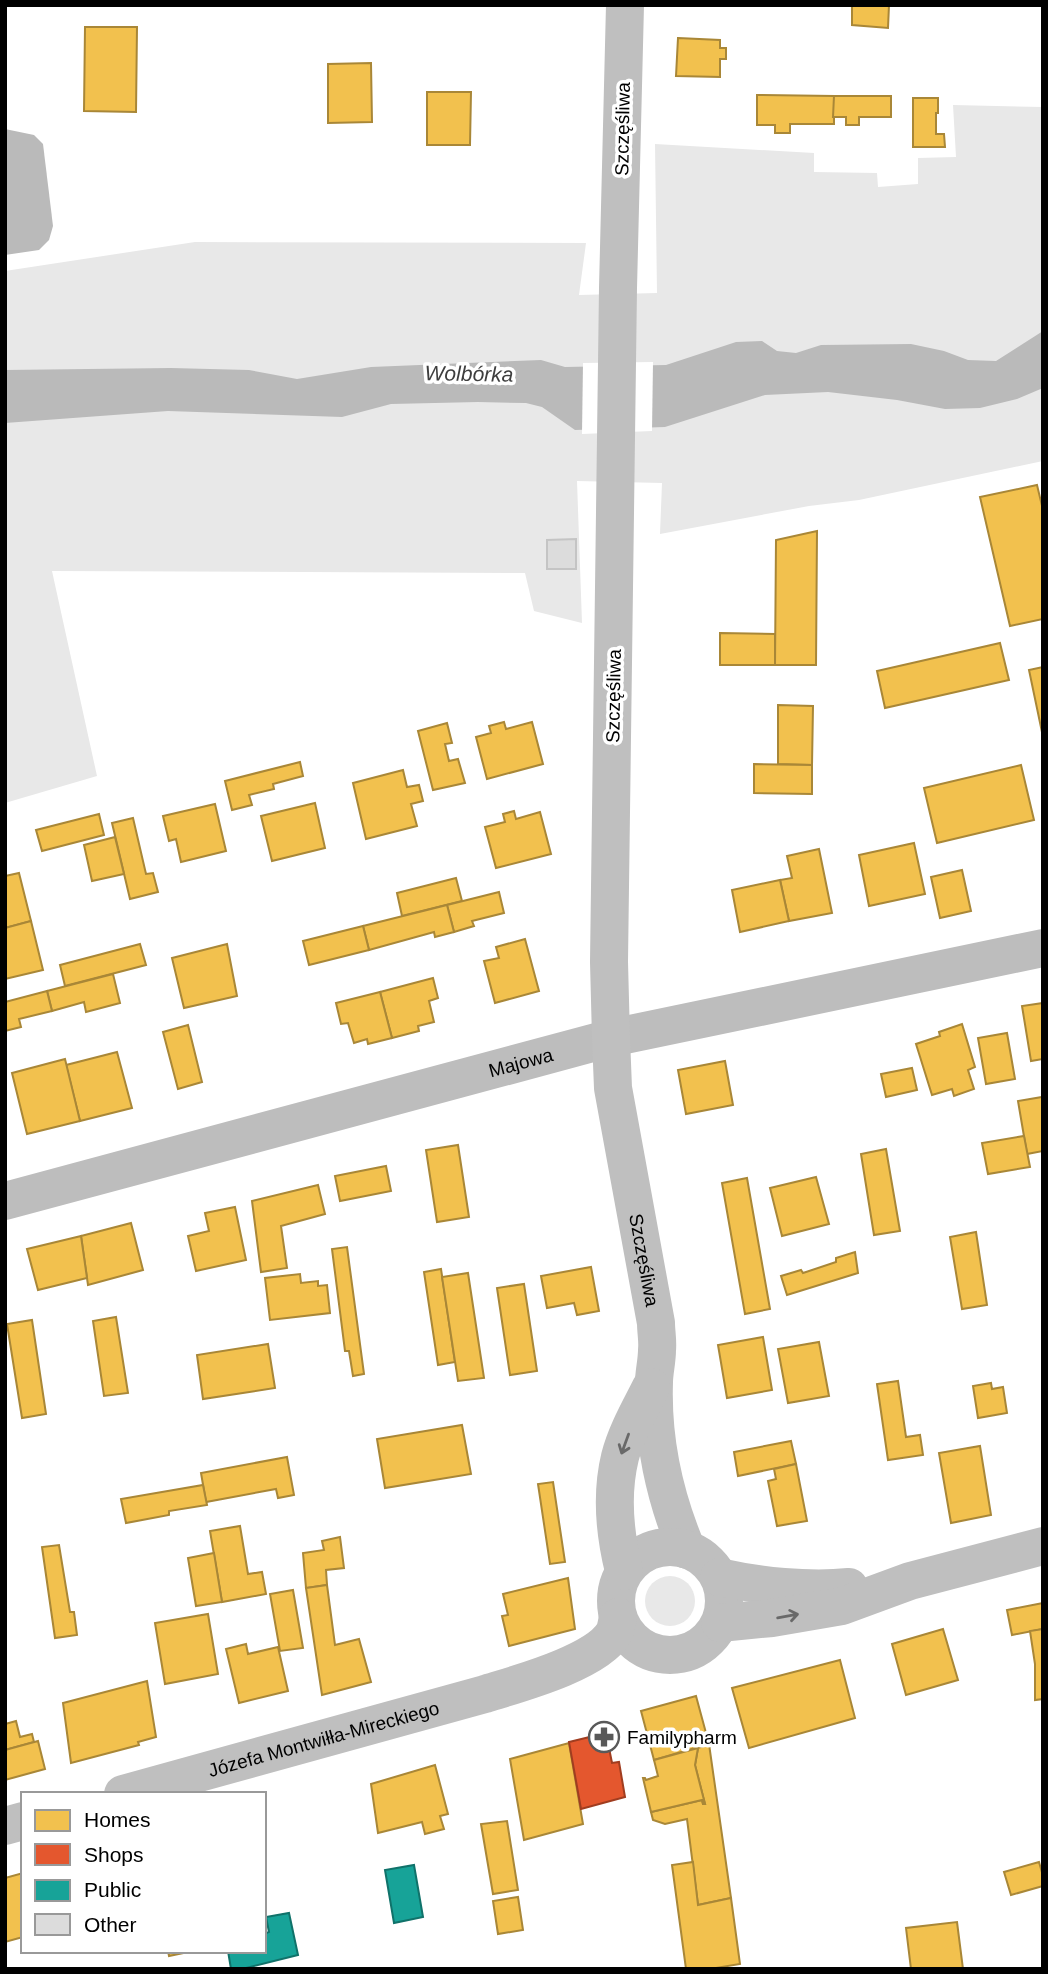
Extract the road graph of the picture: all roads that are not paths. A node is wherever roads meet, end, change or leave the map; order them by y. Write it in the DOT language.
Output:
graph roads {
  1 [pos="625,5"];
  2 [pos="1043,948"];
  3 [pos="611,1038"];
  4 [pos="5,1200"];
  5 [pos="654,1382"];
  6 [pos="1043,1546"];
  7 [pos="687,1549"];
  8 [pos="624,1571"];
  9 [pos="719,1577"];
  10 [pos="910,1581"];
  11 [pos="618,1617"];
  12 [pos="720,1623"];
  13 [pos="648,1651"];
  14 [pos="485,1694"];
  15 [pos="130,1792"];
  1 -- 3 [label="street, Szczęśliwa"];
  2 -- 3 [label="street, Majowa"];
  3 -- 4 [label="street, Majowa"];
  3 -- 5 [label="street, Szczęśliwa"];
  5 -- 7 [label="street, Szczęśliwa"];
  5 -- 8 [label="street, Szczęśliwa, one-way"];
  6 -- 10 [label="street"];
  7 -- 8 [label="street"];
  7 -- 9 [label="street"];
  8 -- 11 [label="street"];
  9 -- 10 [label="street"];
  9 -- 12 [label="street"];
  12 -- 10 [label="street, one-way"];
  11 -- 13 [label="street"];
  11 -- 14 [label="street, Józefa Montwiłła-Mireckiego"];
  12 -- 13 [label="street"];
  13 -- 14 [label="street, Józefa Montwiłła-Mireckiego"];
  14 -- 15 [label="street, Józefa Montwiłła-Mireckiego"];
}
